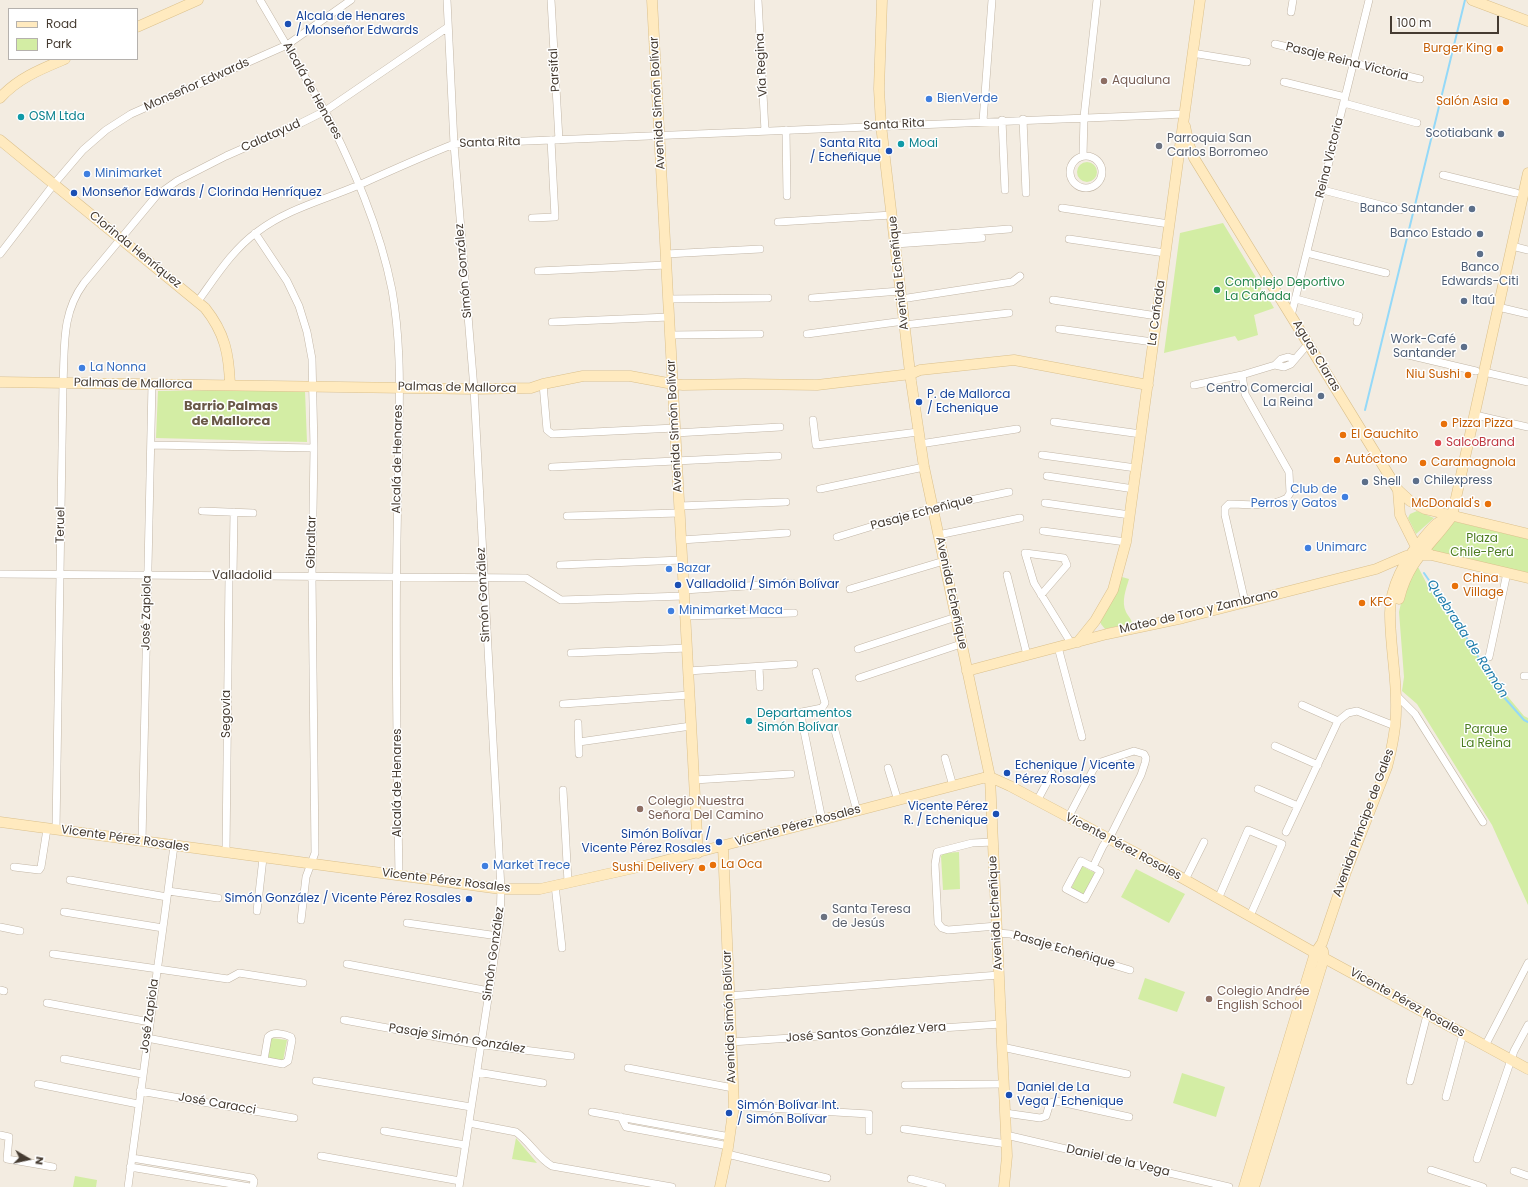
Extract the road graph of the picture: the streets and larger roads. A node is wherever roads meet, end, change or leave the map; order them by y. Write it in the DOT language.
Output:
graph roads {
  1 [pos="198,0"];
  2 [pos="260,0"];
  3 [pos="351,0"];
  4 [pos="447,0"];
  5 [pos="551,0"];
  6 [pos="652,0"];
  7 [pos="758,0"];
  8 [pos="882,0"];
  9 [pos="992,0"];
  10 [pos="1097,0"];
  11 [pos="1200,0"];
  12 [pos="1294,0"];
  13 [pos="1369,0"];
  14 [pos="1472,0"];
  15 [pos="1290,12"];
  16 [pos="1528,21"];
  17 [pos="138,27"];
  18 [pos="448,27"];
  19 [pos="1275,44"];
  20 [pos="287,45"];
  21 [pos="1192,53"];
  22 [pos="63,60"];
  23 [pos="1247,62"];
  24 [pos="1354,63"];
  25 [pos="1420,79"];
  26 [pos="1284,82"];
  27 [pos="0,98"];
  28 [pos="1345,100"];
  29 [pos="325,111"];
  30 [pos="1184,114"];
  31 [pos="1084,117"];
  32 [pos="1023,119"];
  33 [pos="1002,120"];
  34 [pos="983,121"];
  35 [pos="1418,123"];
  36 [pos="881,126"];
  37 [pos="786,130"];
  38 [pos="765,131"];
  39 [pos="659,136"];
  40 [pos="0,140"];
  41 [pos="551,140"];
  42 [pos="559,140"];
  43 [pos="454,144"];
  44 [pos="1083,156"];
  45 [pos="1194,158"];
  46 [pos="1177,163"];
  47 [pos="1528,172"];
  48 [pos="1443,175"];
  49 [pos="54,184"];
  50 [pos="358,185"];
  51 [pos="1005,190"];
  52 [pos="1323,190"];
  53 [pos="1026,193"];
  54 [pos="1516,193"];
  55 [pos="787,196"];
  56 [pos="1062,208"];
  57 [pos="1400,210"];
  58 [pos="892,215"];
  59 [pos="532,218"];
  60 [pos="778,222"];
  61 [pos="1169,224"];
  62 [pos="1009,229"];
  63 [pos="256,233"];
  64 [pos="121,238"];
  65 [pos="982,238"];
  66 [pos="1069,239"];
  67 [pos="895,241"];
  68 [pos="1512,246"];
  69 [pos="760,249"];
  70 [pos="1528,250"];
  71 [pos="1165,253"];
  72 [pos="1307,253"];
  73 [pos="0,254"];
  74 [pos="666,254"];
  75 [pos="666,265"];
  76 [pos="538,271"];
  77 [pos="1386,273"];
  78 [pos="1020,276"];
  79 [pos="901,295"];
  80 [pos="768,298"];
  81 [pos="812,298"];
  82 [pos="1296,299"];
  83 [pos="668,300"];
  84 [pos="1053,300"];
  85 [pos="198,301"];
  86 [pos="1498,307"];
  87 [pos="1009,313"];
  88 [pos="1528,314"];
  89 [pos="1157,316"];
  90 [pos="1291,316"];
  91 [pos="669,317"];
  92 [pos="552,322"];
  93 [pos="1357,322"];
  94 [pos="904,323"];
  95 [pos="1059,330"];
  96 [pos="760,334"];
  97 [pos="807,334"];
  98 [pos="670,335"];
  99 [pos="1153,342"];
  100 [pos="1308,344"];
  101 [pos="1404,354"];
  102 [pos="1480,372"];
  103 [pos="911,374"];
  104 [pos="1242,374"];
  105 [pos="0,382"];
  106 [pos="1528,382"];
  107 [pos="63,383"];
  108 [pos="152,384"];
  109 [pos="543,384"];
  110 [pos="673,384"];
  111 [pos="230,385"];
  112 [pos="1148,385"];
  113 [pos="1194,385"];
  114 [pos="313,386"];
  115 [pos="400,387"];
  116 [pos="474,389"];
  117 [pos="1475,415"];
  118 [pos="813,420"];
  119 [pos="1054,422"];
  120 [pos="780,427"];
  121 [pos="1528,427"];
  122 [pos="1018,429"];
  123 [pos="675,431"];
  124 [pos="918,432"];
  125 [pos="1141,434"];
  126 [pos="920,444"];
  127 [pos="151,445"];
  128 [pos="314,448"];
  129 [pos="1042,455"];
  130 [pos="778,456"];
  131 [pos="677,462"];
  132 [pos="552,467"];
  133 [pos="924,467"];
  134 [pos="1136,468"];
  135 [pos="1047,476"];
  136 [pos="820,489"];
  137 [pos="1134,489"];
  138 [pos="1398,490"];
  139 [pos="1009,492"];
  140 [pos="786,502"];
  141 [pos="1044,503"];
  142 [pos="1418,506"];
  143 [pos="932,508"];
  144 [pos="679,509"];
  145 [pos="202,511"];
  146 [pos="234,512"];
  147 [pos="253,513"];
  148 [pos="1400,514"];
  149 [pos="1130,515"];
  150 [pos="567,516"];
  151 [pos="1452,516"];
  152 [pos="1020,518"];
  153 [pos="1043,531"];
  154 [pos="787,533"];
  155 [pos="1528,534"];
  156 [pos="938,535"];
  157 [pos="837,536"];
  158 [pos="681,540"];
  159 [pos="1126,542"];
  160 [pos="1420,553"];
  161 [pos="682,560"];
  162 [pos="944,561"];
  163 [pos="560,565"];
  164 [pos="1384,566"];
  165 [pos="1507,573"];
  166 [pos="0,574"];
  167 [pos="60,575"];
  168 [pos="148,575"];
  169 [pos="1007,575"];
  170 [pos="231,576"];
  171 [pos="312,576"];
  172 [pos="1399,576"];
  173 [pos="397,577"];
  174 [pos="483,578"];
  175 [pos="1528,578"];
  176 [pos="792,583"];
  177 [pos="850,588"];
  178 [pos="684,593"];
  179 [pos="1041,595"];
  180 [pos="1246,602"];
  181 [pos="794,613"];
  182 [pos="685,616"];
  183 [pos="956,617"];
  184 [pos="1095,621"];
  185 [pos="1095,637"];
  186 [pos="1075,642"];
  187 [pos="962,644"];
  188 [pos="1058,647"];
  189 [pos="687,648"];
  190 [pos="858,649"];
  191 [pos="571,653"];
  192 [pos="1393,654"];
  193 [pos="1027,655"];
  194 [pos="1488,657"];
  195 [pos="794,664"];
  196 [pos="759,667"];
  197 [pos="688,671"];
  198 [pos="967,671"];
  199 [pos="816,672"];
  200 [pos="859,678"];
  201 [pos="760,687"];
  202 [pos="689,695"];
  203 [pos="1396,695"];
  204 [pos="563,704"];
  205 [pos="1302,705"];
  206 [pos="1338,721"];
  207 [pos="578,723"];
  208 [pos="691,726"];
  209 [pos="1395,726"];
  210 [pos="834,727"];
  211 [pos="1082,737"];
  212 [pos="579,742"];
  213 [pos="1275,746"];
  214 [pos="579,754"];
  215 [pos="945,758"];
  216 [pos="1318,765"];
  217 [pos="888,768"];
  218 [pos="1052,773"];
  219 [pos="791,774"];
  220 [pos="990,778"];
  221 [pos="694,780"];
  222 [pos="953,786"];
  223 [pos="1258,789"];
  224 [pos="562,790"];
  225 [pos="898,801"];
  226 [pos="1037,801"];
  227 [pos="1298,806"];
  228 [pos="857,811"];
  229 [pos="1068,818"];
  230 [pos="822,820"];
  231 [pos="0,822"];
  232 [pos="1483,822"];
  233 [pos="51,829"];
  234 [pos="1286,832"];
  235 [pos="1108,839"];
  236 [pos="142,841"];
  237 [pos="993,842"];
  238 [pos="1204,842"];
  239 [pos="174,846"];
  240 [pos="723,846"];
  241 [pos="226,853"];
  242 [pos="698,853"];
  243 [pos="263,858"];
  244 [pos="311,864"];
  245 [pos="14,867"];
  246 [pos="1093,867"];
  247 [pos="399,876"];
  248 [pos="70,880"];
  249 [pos="1185,880"];
  250 [pos="568,882"];
  251 [pos="555,885"];
  252 [pos="501,889"];
  253 [pos="167,894"];
  254 [pos="218,898"];
  255 [pos="1218,899"];
  256 [pos="256,911"];
  257 [pos="64,912"];
  258 [pos="1250,916"];
  259 [pos="301,920"];
  260 [pos="407,923"];
  261 [pos="0,927"];
  262 [pos="163,928"];
  263 [pos="997,930"];
  264 [pos="20,931"];
  265 [pos="498,936"];
  266 [pos="562,948"];
  267 [pos="53,954"];
  268 [pos="1320,956"];
  269 [pos="1528,963"];
  270 [pos="347,964"];
  271 [pos="157,969"];
  272 [pos="1130,970"];
  273 [pos="999,975"];
  274 [pos="303,983"];
  275 [pos="489,992"];
  276 [pos="729,996"];
  277 [pos="47,1004"];
  278 [pos="1427,1015"];
  279 [pos="344,1020"];
  280 [pos="150,1022"];
  281 [pos="1001,1024"];
  282 [pos="1528,1025"];
  283 [pos="1463,1034"];
  284 [pos="148,1038"];
  285 [pos="731,1042"];
  286 [pos="481,1044"];
  287 [pos="1485,1046"];
  288 [pos="1002,1047"];
  289 [pos="571,1056"];
  290 [pos="64,1059"];
  291 [pos="264,1060"];
  292 [pos="1511,1060"];
  293 [pos="628,1068"];
  294 [pos="1528,1069"];
  295 [pos="477,1072"];
  296 [pos="142,1074"];
  297 [pos="1127,1074"];
  298 [pos="316,1081"];
  299 [pos="1410,1081"];
  300 [pos="543,1083"];
  301 [pos="38,1084"];
  302 [pos="1004,1084"];
  303 [pos="904,1085"];
  304 [pos="733,1088"];
  305 [pos="140,1090"];
  306 [pos="1446,1097"];
  307 [pos="138,1104"];
  308 [pos="734,1106"];
  309 [pos="471,1107"];
  310 [pos="592,1112"];
  311 [pos="1005,1113"];
  312 [pos="294,1118"];
  313 [pos="1128,1118"];
  314 [pos="469,1123"];
  315 [pos="904,1129"];
  316 [pos="384,1131"];
  317 [pos="869,1131"];
  318 [pos="0,1136"];
  319 [pos="1006,1139"];
  320 [pos="465,1145"];
  321 [pos="729,1146"];
  322 [pos="321,1156"];
  323 [pos="132,1158"];
  324 [pos="1477,1158"];
  325 [pos="130,1167"];
  326 [pos="53,1168"];
  327 [pos="1431,1170"];
  328 [pos="1514,1171"];
  329 [pos="1528,1176"];
  330 [pos="827,1178"];
  331 [pos="912,1179"];
  332 [pos="459,1184"];
  333 [pos="128,1187"];
  334 [pos="250,1187"];
  335 [pos="672,1187"];
  336 [pos="720,1187"];
  337 [pos="942,1187"];
  338 [pos="1004,1187"];
  339 [pos="1229,1187"];
  340 [pos="1244,1187"];
  341 [pos="1254,1187"];
  342 [pos="1483,1187"];
  1 -- 17 [label="street"];
  2 -- 20 [label="street, Alcalá de Henares"];
  3 -- 20 [label="street, Monseñor Edwards"];
  4 -- 18 [label="street, Simón González"];
  5 -- 42 [label="street, Parsifal"];
  6 -- 39 [label="street, Avenida Simón Bolívar"];
  7 -- 38 [label="street, Vía Regina"];
  8 -- 36 [label="street, Avenida Echeñique"];
  9 -- 34 [label="street"];
  10 -- 31 [label="street"];
  11 -- 21 [label="street, La Cañada"];
  12 -- 15 [label="street"];
  13 -- 24 [label="street, Reina Victoria"];
  14 -- 16 [label="street"];
  18 -- 29 [label="street, Calatayud"];
  18 -- 43 [label="street, Simón González"];
  19 -- 24 [label="street, Pasaje Reina Victoria"];
  20 -- 29 [label="street, Alcalá de Henares"];
  20 -- 49 [label="street, Monseñor Edwards"];
  21 -- 23 [label="street"];
  21 -- 30 [label="street, La Cañada"];
  22 -- 27 [label="street"];
  24 -- 25 [label="street, Pasaje Reina Victoria"];
  24 -- 28 [label="street, Reina Victoria"];
  26 -- 28 [label="street"];
  28 -- 35 [label="street"];
  28 -- 52 [label="street, Reina Victoria"];
  29 -- 50 [label="street, Alcalá de Henares"];
  29 -- 64 [label="street, Calatayud"];
  30 -- 31 [label="street, Santa Rita"];
  30 -- 45 [label="street, Aguas Claras"];
  30 -- 46 [label="street, La Cañada"];
  31 -- 32 [label="street, Santa Rita"];
  31 -- 44 [label="street"];
  32 -- 33 [label="street, Santa Rita"];
  32 -- 53 [label="street"];
  33 -- 34 [label="street, Santa Rita"];
  33 -- 51 [label="street"];
  34 -- 36 [label="street, Santa Rita"];
  36 -- 37 [label="street, Santa Rita"];
  36 -- 58 [label="street, Avenida Echeñique"];
  37 -- 38 [label="street, Santa Rita"];
  37 -- 55 [label="street"];
  38 -- 39 [label="street, Santa Rita"];
  39 -- 42 [label="street, Santa Rita"];
  39 -- 74 [label="street, Avenida Simón Bolívar"];
  40 -- 49 [label="street, Clorinda Henríquez"];
  41 -- 42 [label="street, Santa Rita"];
  41 -- 43 [label="street, Santa Rita"];
  41 -- 59 [label="street"];
  43 -- 50 [label="street, Santa Rita"];
  43 -- 116 [label="street, Simón González"];
  44 -- 44 [label="street"];
  45 -- 46 [label="street"];
  45 -- 90 [label="street, Aguas Claras"];
  46 -- 61 [label="street, La Cañada"];
  47 -- 68 [label="street"];
  48 -- 54 [label="street"];
  49 -- 64 [label="street, Clorinda Henríquez"];
  49 -- 73 [label="street, Monseñor Edwards"];
  50 -- 63 [label="street, Santa Rita"];
  50 -- 115 [label="street, Alcalá de Henares"];
  52 -- 57 [label="street"];
  52 -- 72 [label="street, Reina Victoria"];
  56 -- 61 [label="street"];
  58 -- 60 [label="street"];
  58 -- 67 [label="street, Avenida Echeñique"];
  61 -- 71 [label="street, La Cañada"];
  62 -- 67 [label="street"];
  63 -- 85 [label="street, Santa Rita"];
  63 -- 114 [label="street, Gibraltar"];
  64 -- 85 [label="street, Clorinda Henríquez"];
  64 -- 107 [label="street, Teruel"];
  65 -- 67 [label="street"];
  66 -- 71 [label="street"];
  67 -- 79 [label="street, Avenida Echeñique"];
  68 -- 70 [label="street"];
  68 -- 86 [label="street"];
  69 -- 74 [label="street"];
  71 -- 89 [label="street, La Cañada"];
  72 -- 77 [label="street"];
  72 -- 82 [label="street, Reina Victoria"];
  74 -- 75 [label="street, Avenida Simón Bolívar"];
  75 -- 76 [label="street"];
  75 -- 83 [label="street, Avenida Simón Bolívar"];
  78 -- 79 [label="street"];
  79 -- 81 [label="street"];
  79 -- 94 [label="street, Avenida Echeñique"];
  80 -- 83 [label="street"];
  82 -- 90 [label="street, Reina Victoria"];
  82 -- 93 [label="street"];
  83 -- 91 [label="street, Avenida Simón Bolívar"];
  84 -- 89 [label="street"];
  85 -- 111 [label="street, Clorinda Henríquez"];
  86 -- 88 [label="street"];
  86 -- 102 [label="street"];
  87 -- 94 [label="street"];
  89 -- 99 [label="street, La Cañada"];
  90 -- 100 [label="street, Aguas Claras"];
  91 -- 92 [label="street"];
  91 -- 98 [label="street, Avenida Simón Bolívar"];
  94 -- 97 [label="street"];
  94 -- 103 [label="street, Avenida Echeñique"];
  95 -- 99 [label="street"];
  96 -- 98 [label="street"];
  98 -- 110 [label="street, Avenida Simón Bolívar"];
  99 -- 112 [label="street, La Cañada"];
  100 -- 104 [label="street"];
  100 -- 138 [label="street, Aguas Claras"];
  101 -- 102 [label="street"];
  102 -- 106 [label="street"];
  102 -- 117 [label="street"];
  103 -- 110 [label="street, Palmas de Mallorca"];
  103 -- 112 [label="street, Palmas de Mallorca"];
  103 -- 124 [label="street, Avenida Echeñique"];
  104 -- 113 [label="street"];
  104 -- 180 [label="street"];
  105 -- 107 [label="street, Palmas de Mallorca"];
  107 -- 108 [label="street, Palmas de Mallorca"];
  107 -- 167 [label="street, Teruel"];
  108 -- 111 [label="street, Palmas de Mallorca"];
  108 -- 127 [label="street, José Zapiola"];
  109 -- 110 [label="street, Palmas de Mallorca"];
  109 -- 116 [label="street, Palmas de Mallorca"];
  109 -- 123 [label="street"];
  110 -- 123 [label="street, Avenida Simón Bolívar"];
  111 -- 114 [label="street, Palmas de Mallorca"];
  112 -- 125 [label="street, La Cañada"];
  114 -- 115 [label="street, Palmas de Mallorca"];
  114 -- 128 [label="street, Gibraltar"];
  115 -- 116 [label="street, Palmas de Mallorca"];
  115 -- 173 [label="street, Alcalá de Henares"];
  116 -- 174 [label="street, Simón González"];
  117 -- 121 [label="street"];
  117 -- 151 [label="street"];
  118 -- 124 [label="street"];
  119 -- 125 [label="street"];
  120 -- 123 [label="street"];
  122 -- 126 [label="street"];
  123 -- 131 [label="street, Avenida Simón Bolívar"];
  124 -- 126 [label="street, Avenida Echeñique"];
  125 -- 134 [label="street, La Cañada"];
  126 -- 133 [label="street, Avenida Echeñique"];
  127 -- 128 [label="street"];
  127 -- 168 [label="street, José Zapiola"];
  128 -- 171 [label="street, Gibraltar"];
  129 -- 134 [label="street"];
  130 -- 131 [label="street"];
  131 -- 132 [label="street"];
  131 -- 144 [label="street, Avenida Simón Bolívar"];
  133 -- 136 [label="street"];
  133 -- 143 [label="street, Avenida Echeñique"];
  134 -- 137 [label="street, La Cañada"];
  135 -- 137 [label="street"];
  137 -- 149 [label="street, La Cañada"];
  138 -- 142 [label="street, Aguas Claras"];
  138 -- 148 [label="street, Aguas Claras"];
  139 -- 143 [label="street, Pasaje Echeñique"];
  140 -- 144 [label="street"];
  141 -- 149 [label="street"];
  142 -- 148 [label="street"];
  142 -- 151 [label="street, Aguas Claras"];
  143 -- 156 [label="street, Avenida Echeñique"];
  143 -- 157 [label="street, Pasaje Echeñique"];
  144 -- 150 [label="street"];
  144 -- 158 [label="street, Avenida Simón Bolívar"];
  145 -- 146 [label="street"];
  146 -- 147 [label="street"];
  146 -- 170 [label="street, Segovia"];
  148 -- 160 [label="street, Aguas Claras"];
  149 -- 159 [label="street, La Cañada"];
  151 -- 155 [label="street, Aguas Claras"];
  151 -- 160 [label="street, Avenida Príncipe de Gales"];
  152 -- 156 [label="street, Pasaje Echeñique"];
  153 -- 159 [label="street"];
  154 -- 158 [label="street"];
  156 -- 162 [label="street, Avenida Echeñique"];
  158 -- 161 [label="street, Avenida Simón Bolívar"];
  159 -- 184 [label="street, La Cañada"];
  160 -- 164 [label="street, Mateo de Toro y Zambrano"];
  160 -- 165 [label="street"];
  160 -- 172 [label="street, Avenida Príncipe de Gales"];
  160 -- 192 [label="street, Avenida Príncipe de Gales"];
  161 -- 163 [label="street"];
  161 -- 178 [label="street, Avenida Simón Bolívar"];
  162 -- 177 [label="street"];
  162 -- 183 [label="street, Avenida Echeñique"];
  164 -- 172 [label="street"];
  164 -- 180 [label="street, Mateo de Toro y Zambrano"];
  165 -- 175 [label="street"];
  165 -- 194 [label="street"];
  166 -- 167 [label="street, Valladolid"];
  167 -- 168 [label="street, Valladolid"];
  167 -- 233 [label="street, Teruel"];
  168 -- 170 [label="street, Valladolid"];
  168 -- 236 [label="street, José Zapiola"];
  169 -- 193 [label="street"];
  170 -- 171 [label="street, Valladolid"];
  170 -- 241 [label="street, Segovia"];
  171 -- 173 [label="street, Valladolid"];
  171 -- 244 [label="street, Gibraltar"];
  172 -- 192 [label="street, Avenida Príncipe de Gales"];
  173 -- 174 [label="street, Valladolid"];
  173 -- 247 [label="street, Alcalá de Henares"];
  174 -- 178 [label="street, Valladolid"];
  174 -- 252 [label="street, Simón González"];
  176 -- 178 [label="street, Valladolid"];
  178 -- 182 [label="street, Avenida Simón Bolívar"];
  179 -- 179 [label="street"];
  179 -- 186 [label="street"];
  180 -- 185 [label="street, Mateo de Toro y Zambrano"];
  181 -- 182 [label="street"];
  182 -- 189 [label="street, Avenida Simón Bolívar"];
  183 -- 187 [label="street, Avenida Echeñique"];
  183 -- 190 [label="street"];
  184 -- 185 [label="street"];
  184 -- 186 [label="street, La Cañada"];
  185 -- 186 [label="street, Mateo de Toro y Zambrano"];
  186 -- 188 [label="street, Mateo de Toro y Zambrano"];
  187 -- 198 [label="street, Avenida Echeñique"];
  187 -- 200 [label="street"];
  188 -- 193 [label="street, Mateo de Toro y Zambrano"];
  188 -- 211 [label="street"];
  189 -- 191 [label="street"];
  189 -- 197 [label="street, Avenida Simón Bolívar"];
  192 -- 203 [label="street, Avenida Príncipe de Gales"];
  193 -- 198 [label="street, Mateo de Toro y Zambrano"];
  195 -- 196 [label="street"];
  196 -- 197 [label="street"];
  196 -- 201 [label="street"];
  197 -- 202 [label="street, Avenida Simón Bolívar"];
  198 -- 220 [label="street, Avenida Echeñique"];
  199 -- 230 [label="street"];
  202 -- 204 [label="street"];
  202 -- 208 [label="street, Avenida Simón Bolívar"];
  203 -- 209 [label="street, Avenida Príncipe de Gales"];
  203 -- 232 [label="street"];
  205 -- 206 [label="street"];
  206 -- 209 [label="street"];
  206 -- 216 [label="street"];
  207 -- 212 [label="street"];
  208 -- 212 [label="street"];
  208 -- 221 [label="street, Avenida Simón Bolívar"];
  209 -- 268 [label="street, Avenida Príncipe de Gales"];
  210 -- 228 [label="street"];
  212 -- 214 [label="street"];
  213 -- 216 [label="street"];
  215 -- 222 [label="street"];
  216 -- 227 [label="street"];
  217 -- 225 [label="street"];
  218 -- 226 [label="street"];
  219 -- 221 [label="street"];
  220 -- 222 [label="street, Vicente Pérez Rosales"];
  220 -- 226 [label="street, Vicente Pérez Rosales"];
  220 -- 237 [label="street, Avenida Echeñique"];
  221 -- 242 [label="street, Avenida Simón Bolívar"];
  222 -- 225 [label="street, Vicente Pérez Rosales"];
  223 -- 227 [label="street"];
  224 -- 250 [label="street"];
  225 -- 228 [label="street, Vicente Pérez Rosales"];
  226 -- 229 [label="street, Vicente Pérez Rosales"];
  227 -- 234 [label="street"];
  228 -- 230 [label="street, Vicente Pérez Rosales"];
  229 -- 235 [label="street, Vicente Pérez Rosales"];
  229 -- 235 [label="street"];
  230 -- 240 [label="street, Vicente Pérez Rosales"];
  231 -- 233 [label="street, Vicente Pérez Rosales"];
  233 -- 236 [label="street, Vicente Pérez Rosales"];
  233 -- 245 [label="street, Teruel"];
  235 -- 246 [label="street"];
  235 -- 249 [label="street, Vicente Pérez Rosales"];
  236 -- 239 [label="street, Vicente Pérez Rosales"];
  237 -- 263 [label="street, Avenida Echeñique"];
  237 -- 263 [label="street, Pasaje Echeñique"];
  238 -- 249 [label="street"];
  239 -- 241 [label="street, Vicente Pérez Rosales"];
  239 -- 253 [label="street, José Zapiola"];
  240 -- 242 [label="street, Vicente Pérez Rosales"];
  240 -- 276 [label="street, Avenida Simón Bolívar"];
  241 -- 243 [label="street, Vicente Pérez Rosales"];
  242 -- 250 [label="street, Vicente Pérez Rosales"];
  243 -- 244 [label="street, Vicente Pérez Rosales"];
  243 -- 256 [label="street"];
  244 -- 247 [label="street, Vicente Pérez Rosales"];
  244 -- 259 [label="street, Gibraltar"];
  246 -- 246 [label="street"];
  247 -- 252 [label="street, Vicente Pérez Rosales"];
  248 -- 253 [label="street"];
  249 -- 255 [label="street, Vicente Pérez Rosales"];
  250 -- 251 [label="street, Vicente Pérez Rosales"];
  251 -- 252 [label="street, Vicente Pérez Rosales"];
  251 -- 266 [label="street"];
  252 -- 265 [label="street, Simón González"];
  253 -- 254 [label="street"];
  253 -- 262 [label="street, José Zapiola"];
  255 -- 258 [label="street, Vicente Pérez Rosales"];
  255 -- 258 [label="street"];
  257 -- 262 [label="street"];
  258 -- 268 [label="street, Vicente Pérez Rosales"];
  260 -- 265 [label="street"];
  261 -- 264 [label="street"];
  262 -- 271 [label="street, José Zapiola"];
  263 -- 272 [label="street, Pasaje Echeñique"];
  263 -- 273 [label="street, Avenida Echeñique"];
  265 -- 275 [label="street, Simón González"];
  267 -- 271 [label="street"];
  268 -- 278 [label="street, Vicente Pérez Rosales"];
  268 -- 340 [label="street, Avenida Príncipe de Gales"];
  268 -- 341 [label="street, Avenida Príncipe de Gales"];
  269 -- 287 [label="street"];
  270 -- 275 [label="street"];
  271 -- 274 [label="street"];
  271 -- 280 [label="street, José Zapiola"];
  273 -- 276 [label="street"];
  273 -- 281 [label="street, Avenida Echeñique"];
  275 -- 286 [label="street, Simón González"];
  276 -- 285 [label="street, Avenida Simón Bolívar"];
  277 -- 280 [label="street"];
  278 -- 283 [label="street, Vicente Pérez Rosales"];
  278 -- 299 [label="street"];
  279 -- 286 [label="street, Pasaje Simón González"];
  280 -- 284 [label="street, José Zapiola"];
  281 -- 285 [label="street, José Santos González Vera"];
  281 -- 288 [label="street, Avenida Echeñique"];
  282 -- 292 [label="street"];
  283 -- 287 [label="street, Vicente Pérez Rosales"];
  283 -- 306 [label="street"];
  284 -- 291 [label="street"];
  284 -- 296 [label="street, José Zapiola"];
  285 -- 304 [label="street, Avenida Simón Bolívar"];
  286 -- 289 [label="street, Pasaje Simón González"];
  286 -- 295 [label="street, Simón González"];
  287 -- 292 [label="street, Vicente Pérez Rosales"];
  288 -- 297 [label="street"];
  288 -- 302 [label="street, Avenida Echeñique"];
  290 -- 296 [label="street"];
  291 -- 291 [label="street"];
  292 -- 294 [label="street, Vicente Pérez Rosales"];
  292 -- 324 [label="street"];
  293 -- 304 [label="street"];
  295 -- 300 [label="street"];
  295 -- 309 [label="street, Simón González"];
  296 -- 305 [label="street, José Zapiola"];
  298 -- 309 [label="street"];
  301 -- 307 [label="street"];
  302 -- 303 [label="street"];
  302 -- 311 [label="street, Avenida Echeñique"];
  304 -- 308 [label="street, Avenida Simón Bolívar"];
  305 -- 307 [label="street, José Zapiola"];
  305 -- 312 [label="street, José Caracci"];
  307 -- 323 [label="street, José Zapiola"];
  308 -- 317 [label="street"];
  308 -- 321 [label="street, Avenida Simón Bolívar"];
  309 -- 314 [label="street, Simón González"];
  310 -- 321 [label="street"];
  311 -- 313 [label="street"];
  311 -- 319 [label="street, Avenida Echeñique"];
  314 -- 320 [label="street, Simón González"];
  314 -- 335 [label="street"];
  315 -- 319 [label="street"];
  316 -- 320 [label="street"];
  318 -- 326 [label="street"];
  319 -- 338 [label="street, Avenida Echeñique"];
  319 -- 339 [label="street, Daniel de la Vega"];
  320 -- 332 [label="street, Simón González"];
  321 -- 330 [label="street"];
  321 -- 336 [label="street, Avenida Simón Bolívar"];
  322 -- 332 [label="street"];
  323 -- 325 [label="street, José Zapiola"];
  323 -- 334 [label="street"];
  325 -- 333 [label="street, José Zapiola"];
  325 -- 334 [label="street"];
  327 -- 342 [label="street"];
  328 -- 329 [label="street"];
  331 -- 337 [label="street"];
}
